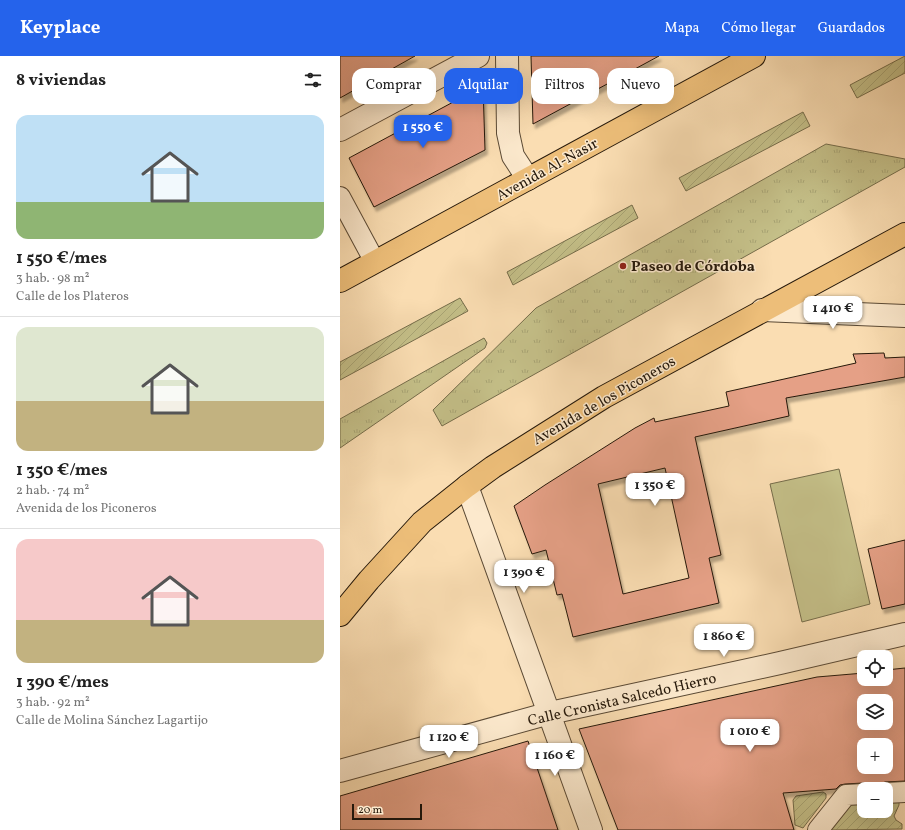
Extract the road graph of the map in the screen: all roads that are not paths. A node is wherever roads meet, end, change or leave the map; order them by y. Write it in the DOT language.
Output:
graph roads {
  1 [pos="478,56"];
  2 [pos="507,56"];
  3 [pos="754,56"];
  4 [pos="340,130"];
  5 [pos="528,179"];
  6 [pos="340,197"];
  7 [pos="905,234"];
  8 [pos="375,262"];
  9 [pos="340,281"];
  10 [pos="762,310"];
  11 [pos="905,316"];
  12 [pos="466,486"];
  13 [pos="340,615"];
  14 [pos="905,634"];
  15 [pos="550,713"];
  16 [pos="340,771"];
  17 [pos="905,792"];
  18 [pos="893,793"];
  19 [pos="857,794"];
  20 [pos="591,830"];
  21 [pos="818,830"];
  1 -- 4 [label="street"];
  2 -- 5 [label="street"];
  3 -- 5 [label="main road, Avenida Al-Nasir"];
  5 -- 8 [label="main road, Avenida Al-Nasir"];
  6 -- 8 [label="street"];
  7 -- 10 [label="main road, Avenida de los Piconeros"];
  8 -- 9 [label="main road, Avenida Al-Nasir"];
  10 -- 11 [label="street"];
  10 -- 12 [label="main road, Avenida de los Piconeros"];
  12 -- 13 [label="main road, Avenida de los Piconeros"];
  12 -- 15 [label="street"];
  14 -- 15 [label="street, Calle Cronista Salcedo Hierro"];
  15 -- 16 [label="street, Calle Cronista Salcedo Hierro"];
  15 -- 20 [label="street"];
  17 -- 18 [label="street"];
  19 -- 21 [label="street"];
}
